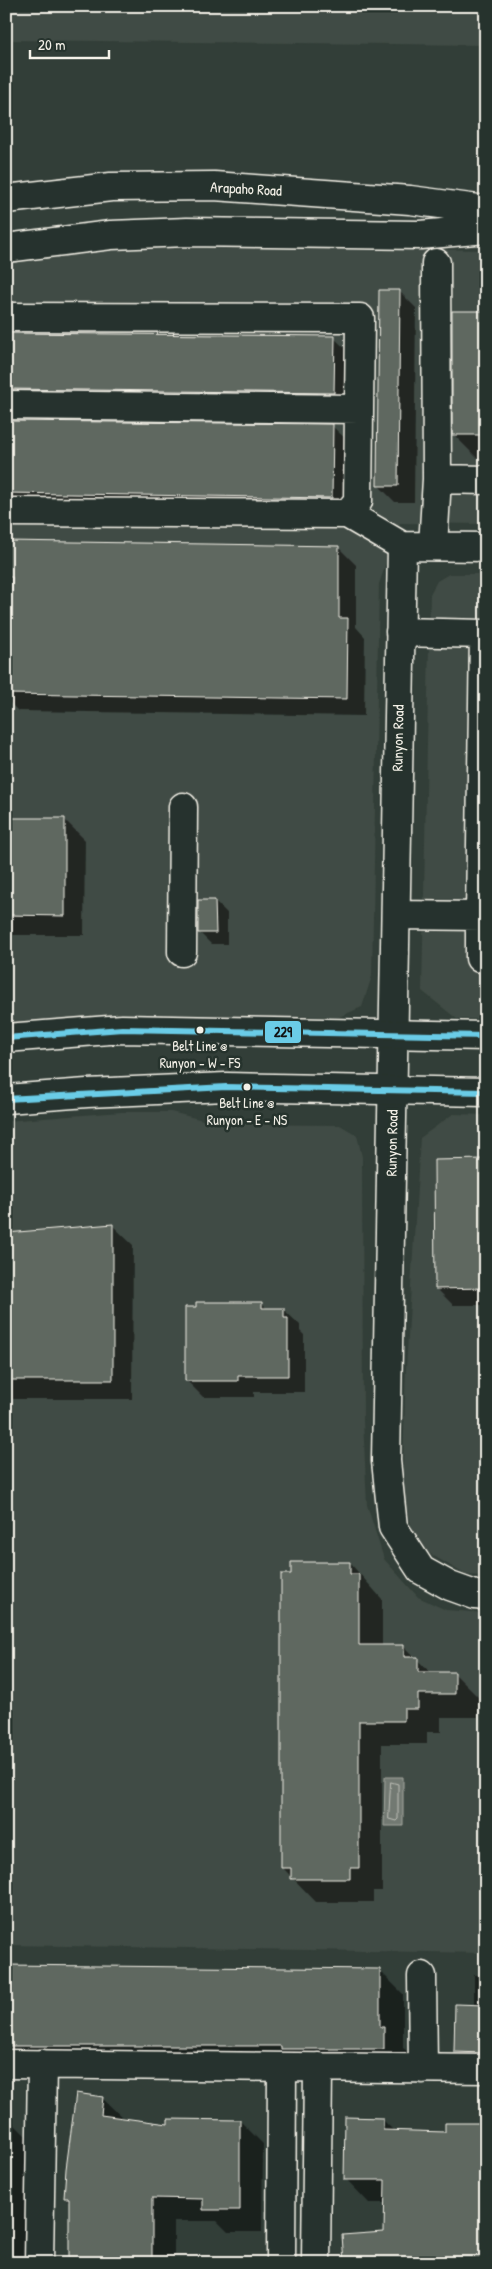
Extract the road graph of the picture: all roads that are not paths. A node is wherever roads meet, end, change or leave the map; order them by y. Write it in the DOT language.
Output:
graph roads {
  1 [pos="6,199"];
  2 [pos="486,210"];
  3 [pos="486,229"];
  4 [pos="6,248"];
  5 [pos="436,263"];
  6 [pos="6,317"];
  7 [pos="6,405"];
  8 [pos="359,409"];
  9 [pos="438,480"];
  10 [pos="486,480"];
  11 [pos="6,512"];
  12 [pos="347,514"];
  13 [pos="402,546"];
  14 [pos="433,546"];
  15 [pos="486,547"];
  16 [pos="400,632"];
  17 [pos="485,634"];
  18 [pos="184,807"];
  19 [pos="396,915"];
  20 [pos="480,916"];
  21 [pos="182,952"];
  22 [pos="486,958"];
  23 [pos="395,1035"];
  24 [pos="486,1036"];
  25 [pos="6,1038"];
  26 [pos="393,1091"];
  27 [pos="486,1092"];
  28 [pos="6,1100"];
  29 [pos="486,1596"];
  30 [pos="422,1976"];
  31 [pos="6,2064"];
  32 [pos="42,2064"];
  33 [pos="282,2067"];
  34 [pos="318,2067"];
  35 [pos="423,2070"];
  36 [pos="486,2070"];
  37 [pos="282,2123"];
  38 [pos="318,2123"];
  39 [pos="281,2180"];
  40 [pos="317,2181"];
  41 [pos="39,2263"];
  42 [pos="281,2263"];
  43 [pos="316,2263"];
  1 -- 2 [label="main road, Arapaho Road"];
  3 -- 4 [label="main road"];
  5 -- 9 [label="main road"];
  6 -- 8 [label="main road"];
  7 -- 8 [label="main road"];
  8 -- 12 [label="main road"];
  9 -- 10 [label="main road"];
  9 -- 14 [label="main road"];
  11 -- 12 [label="main road"];
  12 -- 13 [label="main road"];
  13 -- 14 [label="main road"];
  13 -- 16 [label="main road, Runyon Road"];
  14 -- 15 [label="main road"];
  16 -- 17 [label="main road"];
  16 -- 19 [label="main road, Runyon Road"];
  17 -- 20 [label="main road"];
  18 -- 21 [label="main road"];
  19 -- 20 [label="main road"];
  19 -- 23 [label="main road, Runyon Road"];
  20 -- 22 [label="main road"];
  23 -- 24 [label="main road"];
  23 -- 25 [label="main road"];
  23 -- 26 [label="main road, Runyon Road"];
  26 -- 27 [label="main road"];
  26 -- 28 [label="main road"];
  26 -- 29 [label="main road, Runyon Road"];
  30 -- 35 [label="main road"];
  31 -- 32 [label="main road"];
  32 -- 33 [label="main road"];
  32 -- 41 [label="main road"];
  33 -- 34 [label="main road"];
  33 -- 37 [label="main road"];
  34 -- 35 [label="main road"];
  34 -- 38 [label="main road"];
  35 -- 36 [label="main road"];
  37 -- 38 [label="main road"];
  37 -- 39 [label="main road"];
  38 -- 40 [label="main road"];
  39 -- 40 [label="main road"];
  39 -- 42 [label="main road"];
  40 -- 43 [label="main road"];
}
